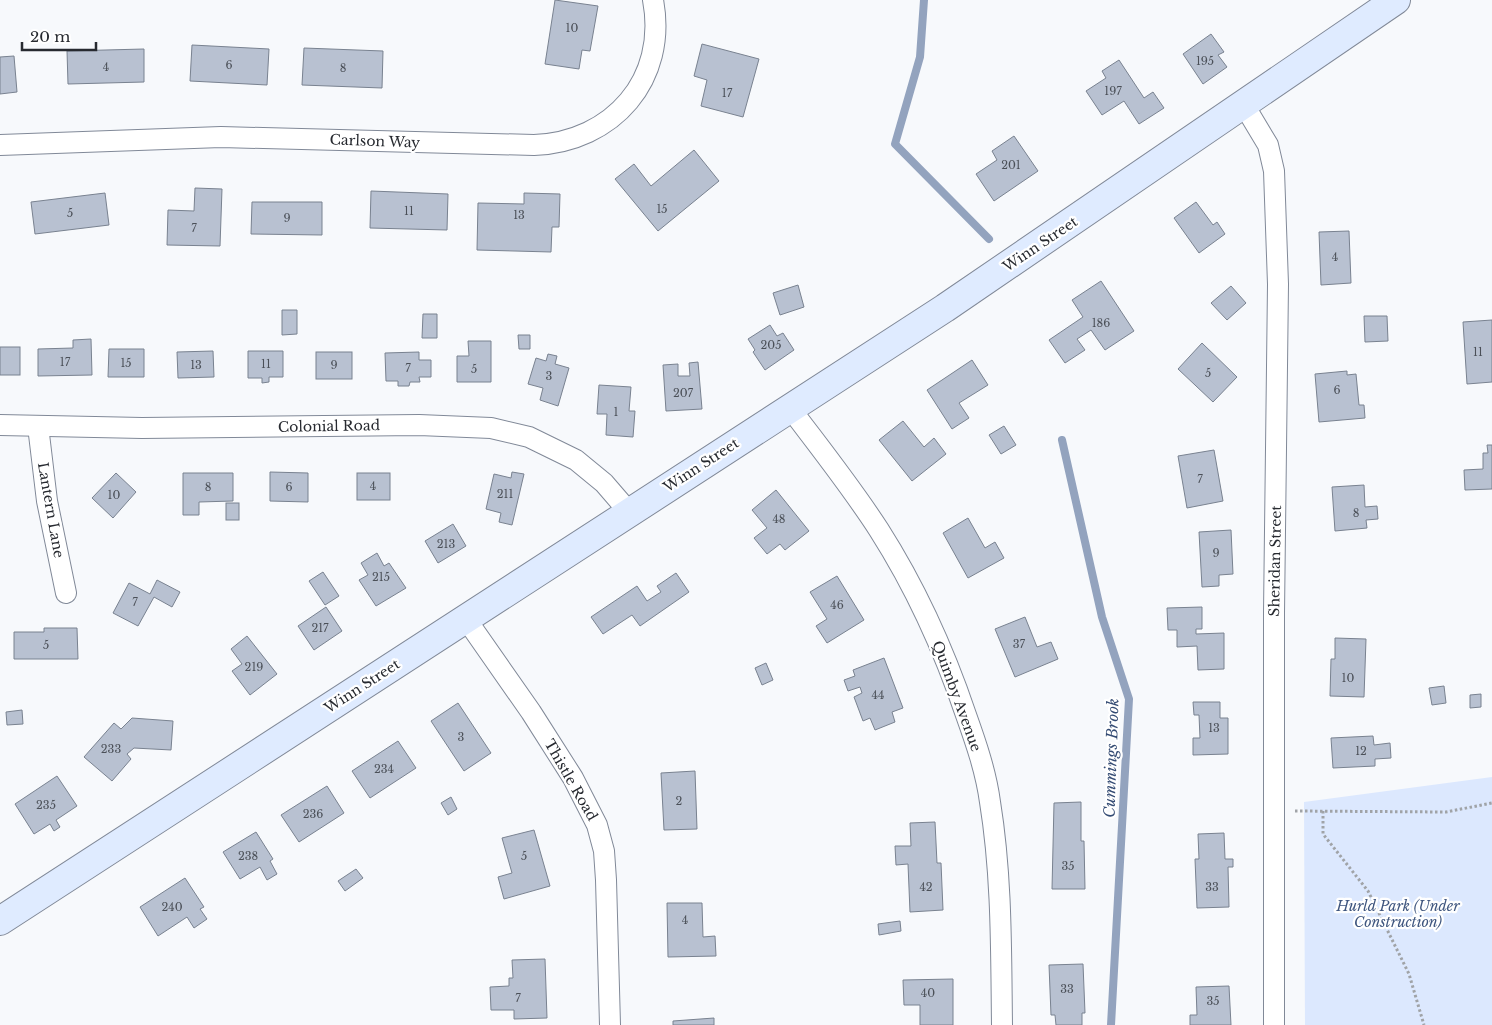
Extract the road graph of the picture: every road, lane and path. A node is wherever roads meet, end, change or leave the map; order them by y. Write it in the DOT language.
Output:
graph roads {
  1 [pos="652,0"];
  2 [pos="1396,0"];
  3 [pos="1244,105"];
  4 [pos="0,145"];
  5 [pos="790,408"];
  6 [pos="0,425"];
  7 [pos="38,426"];
  8 [pos="629,512"];
  9 [pos="66,593"];
  10 [pos="466,619"];
  11 [pos="1492,803"];
  12 [pos="1274,810"];
  13 [pos="1323,811"];
  14 [pos="0,921"];
  15 [pos="610,1025"];
  16 [pos="1002,1025"];
  17 [pos="1274,1025"];
  18 [pos="1424,1025"];
  1 -- 4 [label="street, Carlson Way"];
  2 -- 3 [label="main road, Winn Street"];
  3 -- 5 [label="main road, Winn Street"];
  3 -- 12 [label="street, Sheridan Street"];
  5 -- 8 [label="main road, Winn Street"];
  5 -- 16 [label="street, Quimby Avenue"];
  6 -- 7 [label="street, Colonial Road"];
  7 -- 8 [label="street, Colonial Road"];
  7 -- 9 [label="street, Lantern Lane"];
  8 -- 10 [label="main road, Winn Street"];
  10 -- 14 [label="main road, Winn Street"];
  10 -- 15 [label="street, Thistle Road"];
  11 -- 13 [label="path"];
  12 -- 13 [label="path"];
  12 -- 17 [label="street, Sheridan Street"];
  13 -- 18 [label="path"];
}
